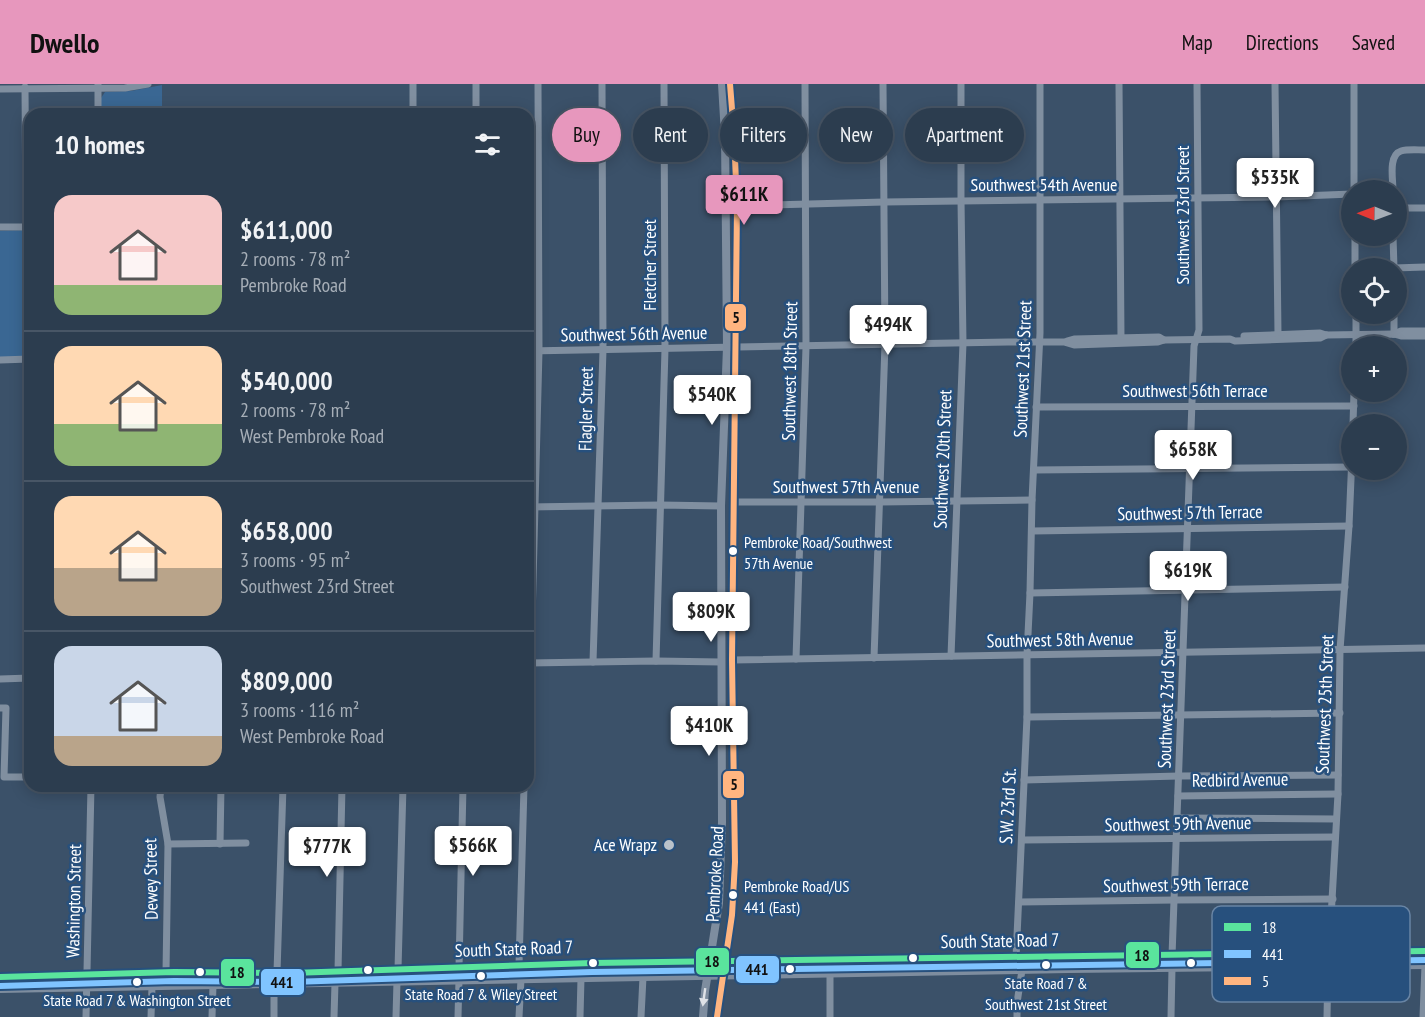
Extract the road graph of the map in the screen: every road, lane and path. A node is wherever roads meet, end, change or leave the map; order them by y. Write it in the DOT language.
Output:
graph roads {
  1 [pos="148,84"];
  2 [pos="413,84"];
  3 [pos="476,84"];
  4 [pos="538,84"];
  5 [pos="602,84"];
  6 [pos="664,84"];
  7 [pos="722,84"];
  8 [pos="730,84"];
  9 [pos="805,84"];
  10 [pos="883,84"];
  11 [pos="961,84"];
  12 [pos="1040,84"];
  13 [pos="1119,84"];
  14 [pos="1197,84"];
  15 [pos="1275,84"];
  16 [pos="1354,84"];
  17 [pos="25,86"];
  18 [pos="98,86"];
  19 [pos="0,89"];
  20 [pos="25,108"];
  21 [pos="98,108"];
  22 [pos="413,108"];
  23 [pos="476,108"];
  24 [pos="723,108"];
  25 [pos="1425,150"];
  26 [pos="724,162"];
  27 [pos="1353,180"];
  28 [pos="1393,180"];
  29 [pos="1341,193"];
  30 [pos="1276,197"];
  31 [pos="1198,198"];
  32 [pos="1119,199"];
  33 [pos="961,200"];
  34 [pos="1040,200"];
  35 [pos="884,202"];
  36 [pos="806,204"];
  37 [pos="737,206"];
  38 [pos="1407,208"];
  39 [pos="1425,208"];
  40 [pos="725,222"];
  41 [pos="0,227"];
  42 [pos="24,227"];
  43 [pos="736,260"];
  44 [pos="1425,267"];
  45 [pos="1407,268"];
  46 [pos="1356,324"];
  47 [pos="1394,324"];
  48 [pos="1425,331"];
  49 [pos="1278,334"];
  50 [pos="1356,334"];
  51 [pos="1394,334"];
  52 [pos="1326,335"];
  53 [pos="1425,336"];
  54 [pos="1121,338"];
  55 [pos="1164,339"];
  56 [pos="1197,339"];
  57 [pos="1230,339"];
  58 [pos="1064,342"];
  59 [pos="963,343"];
  60 [pos="1040,343"];
  61 [pos="885,344"];
  62 [pos="806,346"];
  63 [pos="732,347"];
  64 [pos="665,349"];
  65 [pos="603,350"];
  66 [pos="534,351"];
  67 [pos="539,351"];
  68 [pos="24,359"];
  69 [pos="0,360"];
  70 [pos="1354,402"];
  71 [pos="1192,406"];
  72 [pos="1354,406"];
  73 [pos="1036,407"];
  74 [pos="1354,414"];
  75 [pos="724,454"];
  76 [pos="534,462"];
  77 [pos="1341,467"];
  78 [pos="1190,468"];
  79 [pos="1034,470"];
  80 [pos="1351,480"];
  81 [pos="957,500"];
  82 [pos="1032,500"];
  83 [pos="733,502"];
  84 [pos="802,502"];
  85 [pos="880,502"];
  86 [pos="660,505"];
  87 [pos="599,506"];
  88 [pos="721,506"];
  89 [pos="534,507"];
  90 [pos="1349,526"];
  91 [pos="1189,528"];
  92 [pos="1032,531"];
  93 [pos="732,561"];
  94 [pos="1345,587"];
  95 [pos="1186,590"];
  96 [pos="1030,593"];
  97 [pos="722,605"];
  98 [pos="1425,648"];
  99 [pos="1340,650"];
  100 [pos="1184,653"];
  101 [pos="951,656"];
  102 [pos="1027,656"];
  103 [pos="796,658"];
  104 [pos="874,658"];
  105 [pos="732,660"];
  106 [pos="656,661"];
  107 [pos="593,662"];
  108 [pos="721,662"];
  109 [pos="534,664"];
  110 [pos="24,678"];
  111 [pos="0,679"];
  112 [pos="0,708"];
  113 [pos="1340,713"];
  114 [pos="1181,715"];
  115 [pos="1028,717"];
  116 [pos="732,720"];
  117 [pos="2,748"];
  118 [pos="1338,775"];
  119 [pos="1179,776"];
  120 [pos="24,777"];
  121 [pos="1024,780"];
  122 [pos="91,792"];
  123 [pos="160,792"];
  124 [pos="221,792"];
  125 [pos="283,792"];
  126 [pos="342,792"];
  127 [pos="404,792"];
  128 [pos="463,792"];
  129 [pos="524,792"];
  130 [pos="1338,794"];
  131 [pos="1178,796"];
  132 [pos="1178,819"];
  133 [pos="1336,819"];
  134 [pos="1335,837"];
  135 [pos="1177,839"];
  136 [pos="1022,840"];
  137 [pos="246,843"];
  138 [pos="168,844"];
  139 [pos="220,844"];
  140 [pos="1332,899"];
  141 [pos="1175,900"];
  142 [pos="1019,902"];
  143 [pos="1332,906"];
  144 [pos="1425,944"];
  145 [pos="1410,951"];
  146 [pos="1425,951"];
  147 [pos="1212,955"];
  148 [pos="1172,956"];
  149 [pos="1039,957"];
  150 [pos="940,958"];
  151 [pos="1016,958"];
  152 [pos="710,962"];
  153 [pos="724,962"];
  154 [pos="519,965"];
  155 [pos="1410,965"];
  156 [pos="1425,965"];
  157 [pos="459,967"];
  158 [pos="475,967"];
  159 [pos="1212,967"];
  160 [pos="1172,968"];
  161 [pos="398,969"];
  162 [pos="1022,970"];
  163 [pos="338,971"];
  164 [pos="998,971"];
  165 [pos="166,972"];
  166 [pos="277,972"];
  167 [pos="291,973"];
  168 [pos="915,973"];
  169 [pos="87,975"];
  170 [pos="830,975"];
  171 [pos="708,976"];
  172 [pos="722,976"];
  173 [pos="0,977"];
  174 [pos="643,977"];
  175 [pos="581,978"];
  176 [pos="459,979"];
  177 [pos="520,979"];
  178 [pos="442,980"];
  179 [pos="397,981"];
  180 [pos="335,983"];
  181 [pos="274,984"];
  182 [pos="213,985"];
  183 [pos="255,985"];
  184 [pos="152,986"];
  185 [pos="87,987"];
  186 [pos="0,989"];
  187 [pos="1327,1002"];
  188 [pos="86,1017"];
  189 [pos="151,1017"];
  190 [pos="212,1017"];
  191 [pos="274,1017"];
  192 [pos="334,1017"];
  193 [pos="396,1017"];
  194 [pos="458,1017"];
  195 [pos="519,1017"];
  196 [pos="580,1017"];
  197 [pos="641,1017"];
  198 [pos="702,1017"];
  199 [pos="717,1017"];
  200 [pos="830,1017"];
  201 [pos="1017,1017"];
  202 [pos="1171,1017"];
  203 [pos="1327,1017"];
  204 [pos="1423,1017"];
  1 -- 18 [label="street"];
  2 -- 22 [label="street"];
  3 -- 23 [label="street"];
  4 -- 67 [label="street"];
  5 -- 65 [label="street, Flagler Street"];
  6 -- 64 [label="street, Fletcher Street"];
  7 -- 24 [label="main road"];
  8 -- 37 [label="main road"];
  9 -- 36 [label="street, Southwest 18th Street"];
  10 -- 35 [label="street"];
  11 -- 33 [label="street, Southwest 20th Street"];
  12 -- 34 [label="street, Southwest 21st Street"];
  13 -- 32 [label="street"];
  14 -- 31 [label="street, Southwest 23rd Street"];
  15 -- 30 [label="street"];
  16 -- 27 [label="street"];
  17 -- 18 [label="street"];
  17 -- 19 [label="street"];
  17 -- 20 [label="street"];
  18 -- 21 [label="street"];
  25 -- 28 [label="street"];
  26 -- 37 [label="main road"];
  26 -- 40 [label="main road"];
  29 -- 30 [label="street, Southwest 54th Avenue"];
  30 -- 31 [label="street, Southwest 54th Avenue"];
  30 -- 49 [label="street"];
  31 -- 32 [label="street, Southwest 54th Avenue"];
  31 -- 56 [label="street, Southwest 23rd Street"];
  32 -- 34 [label="street, Southwest 54th Avenue"];
  32 -- 54 [label="street"];
  33 -- 34 [label="street, Southwest 54th Avenue"];
  33 -- 35 [label="street, Southwest 54th Avenue"];
  33 -- 59 [label="street, Southwest 20th Street"];
  34 -- 60 [label="street, Southwest 21st Street"];
  35 -- 36 [label="street, Southwest 54th Avenue"];
  35 -- 61 [label="street"];
  36 -- 37 [label="street, Southwest 54th Avenue"];
  36 -- 62 [label="street, Southwest 18th Street"];
  37 -- 43 [label="main road"];
  38 -- 39 [label="street"];
  40 -- 43 [label="main road"];
  40 -- 63 [label="main road"];
  41 -- 42 [label="street"];
  43 -- 63 [label="main road"];
  44 -- 45 [label="street"];
  46 -- 50 [label="street"];
  47 -- 51 [label="street"];
  48 -- 51 [label="street, Southwest 56th Avenue"];
  49 -- 52 [label="street, Southwest 56th Avenue"];
  49 -- 57 [label="street, Southwest 56th Avenue"];
  50 -- 51 [label="street, Southwest 56th Avenue"];
  50 -- 52 [label="street, Southwest 56th Avenue"];
  51 -- 53 [label="street, Southwest 56th Avenue"];
  52 -- 57 [label="street, Southwest 56th Avenue"];
  54 -- 55 [label="street, Southwest 56th Avenue"];
  54 -- 58 [label="street, Southwest 56th Avenue"];
  55 -- 56 [label="street, Southwest 56th Avenue"];
  55 -- 58 [label="street, Southwest 56th Avenue"];
  56 -- 57 [label="street, Southwest 56th Avenue"];
  56 -- 71 [label="street, Southwest 23rd Street"];
  58 -- 60 [label="street, Southwest 56th Avenue"];
  59 -- 60 [label="street, Southwest 56th Avenue"];
  59 -- 61 [label="street, Southwest 56th Avenue"];
  59 -- 81 [label="street, Southwest 20th Street"];
  60 -- 73 [label="street, Southwest 21st Street"];
  61 -- 62 [label="street, Southwest 56th Avenue"];
  61 -- 85 [label="street"];
  62 -- 63 [label="street, Southwest 56th Avenue"];
  62 -- 84 [label="street, Southwest 18th Street"];
  63 -- 64 [label="street, Southwest 56th Avenue"];
  63 -- 75 [label="main road"];
  63 -- 83 [label="main road"];
  64 -- 65 [label="street, Southwest 56th Avenue"];
  64 -- 86 [label="street, Fletcher Street"];
  65 -- 67 [label="street, Southwest 56th Avenue"];
  65 -- 87 [label="street, Flagler Street"];
  66 -- 67 [label="street, Southwest 56th Avenue"];
  67 -- 76 [label="street"];
  68 -- 69 [label="street"];
  70 -- 72 [label="street"];
  71 -- 72 [label="street, Southwest 56th Terrace"];
  71 -- 73 [label="street, Southwest 56th Terrace"];
  71 -- 78 [label="street, Southwest 23rd Street"];
  72 -- 74 [label="street"];
  73 -- 79 [label="street, Southwest 21st Street"];
  75 -- 83 [label="main road"];
  75 -- 88 [label="main road"];
  77 -- 78 [label="street"];
  78 -- 79 [label="street"];
  78 -- 91 [label="street, Southwest 23rd Street"];
  79 -- 82 [label="street, Southwest 21st Street"];
  80 -- 90 [label="street, Southwest 25th Street"];
  81 -- 82 [label="street, Southwest 57th Avenue"];
  81 -- 85 [label="street, Southwest 57th Avenue"];
  81 -- 101 [label="street, Southwest 20th Street"];
  82 -- 92 [label="street, Southwest 21st Street"];
  83 -- 84 [label="street, Southwest 57th Avenue"];
  83 -- 93 [label="main road"];
  84 -- 85 [label="street, Southwest 57th Avenue"];
  84 -- 103 [label="street, Southwest 18th Street"];
  85 -- 104 [label="street"];
  86 -- 87 [label="street"];
  86 -- 88 [label="street"];
  86 -- 106 [label="street, Fletcher Street"];
  87 -- 89 [label="street"];
  87 -- 107 [label="street, Flagler Street"];
  88 -- 93 [label="main road"];
  88 -- 97 [label="main road"];
  90 -- 91 [label="street, Southwest 57th Terrace"];
  90 -- 94 [label="street, Southwest 25th Street"];
  91 -- 92 [label="street, Southwest 57th Terrace"];
  91 -- 95 [label="street, Southwest 23rd Street"];
  92 -- 96 [label="street, Southwest 21st Street"];
  93 -- 105 [label="main road, Pembroke Road"];
  94 -- 95 [label="street"];
  94 -- 99 [label="street, Southwest 25th Street"];
  95 -- 96 [label="street"];
  95 -- 100 [label="street, Southwest 23rd Street"];
  96 -- 102 [label="street, Southwest 21st Street"];
  97 -- 105 [label="main road"];
  97 -- 108 [label="main road"];
  98 -- 99 [label="street, Southwest 58th Avenue"];
  99 -- 100 [label="street, Southwest 58th Avenue"];
  99 -- 113 [label="street, Southwest 25th Street"];
  100 -- 102 [label="street, Southwest 58th Avenue"];
  100 -- 114 [label="street, Southwest 23rd Street"];
  101 -- 102 [label="street, Southwest 58th Avenue"];
  101 -- 104 [label="street, Southwest 58th Avenue"];
  102 -- 115 [label="street, S.W. 23rd St."];
  103 -- 104 [label="street, Southwest 58th Avenue"];
  103 -- 105 [label="street, Southwest 58th Avenue"];
  105 -- 116 [label="main road, Pembroke Road"];
  106 -- 107 [label="street"];
  106 -- 108 [label="street"];
  107 -- 109 [label="street"];
  108 -- 116 [label="main road"];
  108 -- 152 [label="main road, Pembroke Road"];
  110 -- 111 [label="street"];
  112 -- 117 [label="street"];
  113 -- 114 [label="street"];
  113 -- 118 [label="street, Southwest 25th Street"];
  114 -- 115 [label="street"];
  114 -- 119 [label="street, Southwest 23rd Street"];
  115 -- 121 [label="street, S.W. 23rd St."];
  116 -- 153 [label="main road, Pembroke Road"];
  117 -- 120 [label="street"];
  118 -- 119 [label="street"];
  118 -- 130 [label="street, Southwest 25th Street"];
  119 -- 121 [label="street"];
  119 -- 131 [label="street, Southwest 23rd Street"];
  121 -- 136 [label="street, S.W. 23rd St."];
  122 -- 169 [label="street, Washington Street"];
  123 -- 138 [label="street, Dewey Street"];
  124 -- 139 [label="street"];
  125 -- 166 [label="street"];
  126 -- 163 [label="street"];
  127 -- 161 [label="street"];
  128 -- 157 [label="street"];
  129 -- 154 [label="street"];
  130 -- 131 [label="street, Redbird Avenue"];
  130 -- 133 [label="street, Southwest 25th Street"];
  131 -- 132 [label="street, Southwest 23rd Street"];
  132 -- 133 [label="street"];
  132 -- 135 [label="street, Southwest 23rd Street"];
  133 -- 134 [label="street, Southwest 25th Street"];
  134 -- 135 [label="street, Southwest 59th Avenue"];
  134 -- 140 [label="street, Southwest 25th Street"];
  135 -- 136 [label="street, Southwest 59th Avenue"];
  135 -- 141 [label="street, Southwest 23rd Street"];
  136 -- 142 [label="street, S.W. 23rd St."];
  137 -- 139 [label="street"];
  138 -- 139 [label="street"];
  138 -- 165 [label="street, Dewey Street"];
  140 -- 141 [label="street, Southwest 59th Terrace"];
  140 -- 143 [label="street, Southwest 25th Street"];
  141 -- 142 [label="street, Southwest 59th Terrace"];
  141 -- 148 [label="street, Southwest 23rd Street"];
  142 -- 151 [label="street, S.W. 23rd St."];
  144 -- 146 [label="street"];
  145 -- 146 [label="main road, South State Road 7"];
  147 -- 148 [label="main road, South State Road 7"];
  148 -- 149 [label="main road, South State Road 7"];
  149 -- 151 [label="main road, South State Road 7"];
  149 -- 162 [label="main road"];
  150 -- 151 [label="main road, South State Road 7"];
  150 -- 153 [label="main road, South State Road 7"];
  150 -- 168 [label="main road"];
  151 -- 164 [label="main road"];
  152 -- 153 [label="main road, South State Road 7"];
  152 -- 154 [label="main road, South State Road 7"];
  152 -- 171 [label="main road, Pembroke Road"];
  153 -- 172 [label="main road, Pembroke Road"];
  154 -- 158 [label="main road, South State Road 7"];
  155 -- 156 [label="main road, South State Road 7"];
  156 -- 204 [label="street"];
  157 -- 158 [label="main road, South State Road 7"];
  157 -- 161 [label="main road, South State Road 7"];
  157 -- 178 [label="main road"];
  158 -- 176 [label="main road"];
  159 -- 160 [label="main road, South State Road 7"];
  160 -- 162 [label="main road, South State Road 7"];
  160 -- 202 [label="street"];
  161 -- 163 [label="main road, South State Road 7"];
  162 -- 164 [label="main road, South State Road 7"];
  162 -- 201 [label="street"];
  163 -- 167 [label="main road, South State Road 7"];
  164 -- 168 [label="main road, South State Road 7"];
  165 -- 166 [label="main road, South State Road 7"];
  165 -- 169 [label="main road, South State Road 7"];
  166 -- 167 [label="main road, South State Road 7"];
  166 -- 183 [label="main road"];
  167 -- 181 [label="main road"];
  168 -- 170 [label="main road, South State Road 7"];
  169 -- 173 [label="main road, South State Road 7"];
  169 -- 185 [label="street, Washington Street"];
  170 -- 172 [label="main road, South State Road 7"];
  170 -- 200 [label="street"];
  171 -- 172 [label="main road, South State Road 7"];
  171 -- 174 [label="main road, South State Road 7"];
  171 -- 198 [label="main road, Pembroke Road, one-way"];
  172 -- 199 [label="main road, Pembroke Road"];
  174 -- 175 [label="main road, South State Road 7"];
  174 -- 197 [label="street"];
  175 -- 177 [label="main road, South State Road 7"];
  175 -- 196 [label="street"];
  176 -- 177 [label="main road, South State Road 7"];
  176 -- 178 [label="main road, South State Road 7"];
  176 -- 194 [label="street"];
  177 -- 195 [label="street"];
  178 -- 179 [label="main road, South State Road 7"];
  179 -- 180 [label="main road, South State Road 7"];
  179 -- 193 [label="street"];
  180 -- 181 [label="main road, South State Road 7"];
  180 -- 192 [label="street"];
  181 -- 183 [label="main road, South State Road 7"];
  181 -- 191 [label="street"];
  182 -- 183 [label="main road, South State Road 7"];
  182 -- 184 [label="main road, South State Road 7"];
  182 -- 190 [label="street"];
  184 -- 185 [label="main road, South State Road 7"];
  184 -- 189 [label="street"];
  185 -- 186 [label="main road, South State Road 7"];
  185 -- 188 [label="street, Washington Street"];
  187 -- 203 [label="street"];
}
